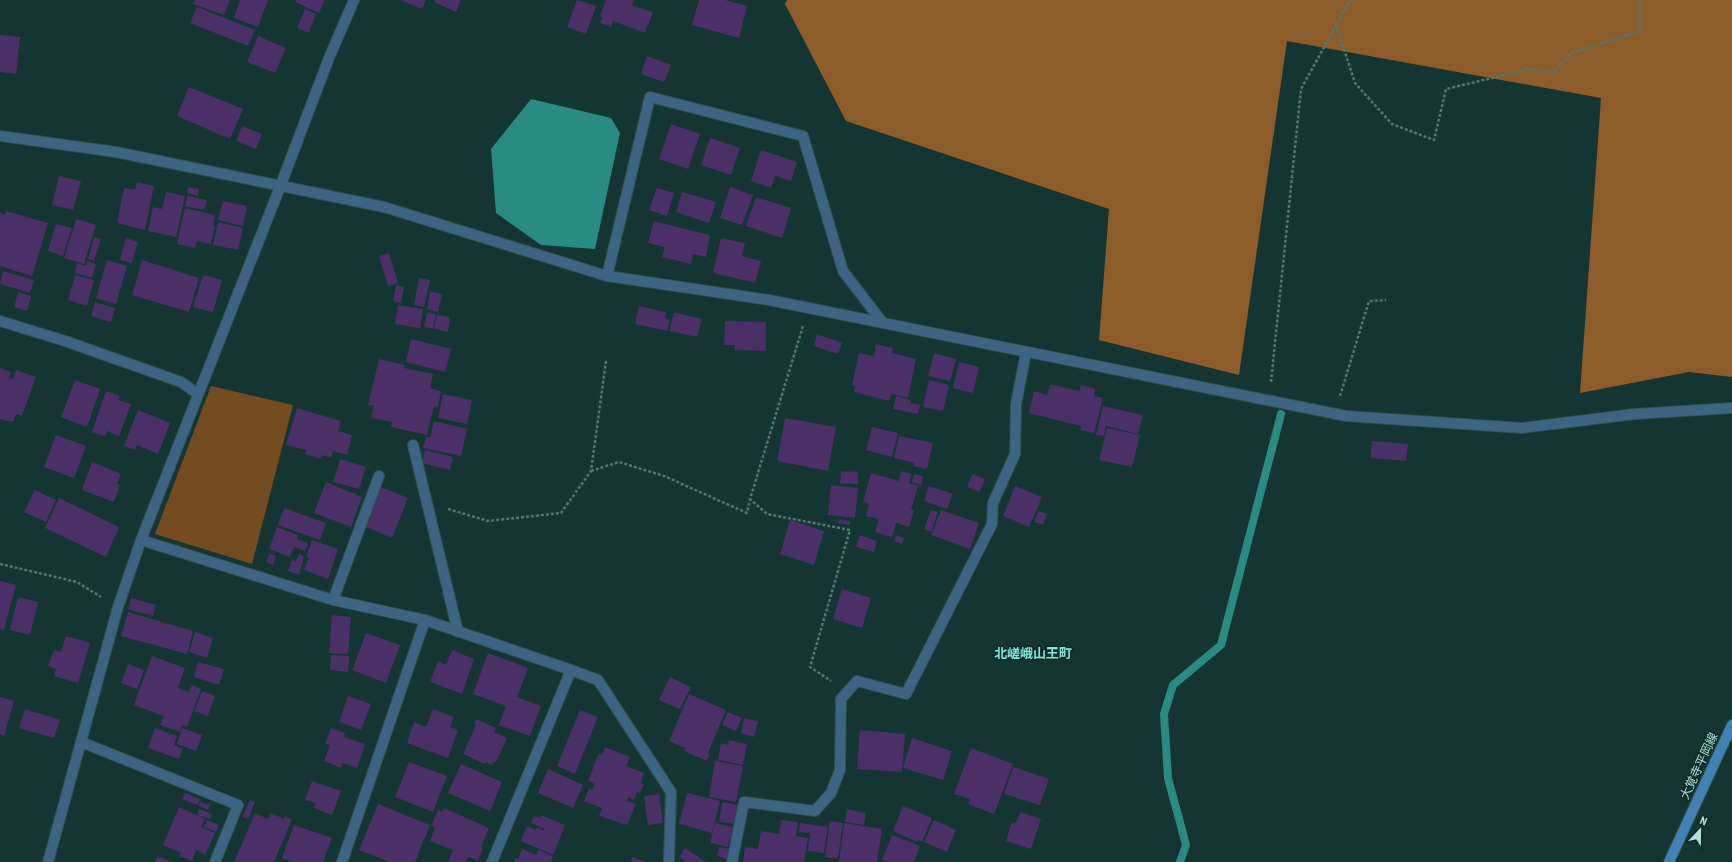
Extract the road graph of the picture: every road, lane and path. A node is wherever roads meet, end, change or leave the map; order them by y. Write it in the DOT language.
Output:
graph roads {
  1 [pos="354,0"];
  2 [pos="1350,0"];
  3 [pos="1640,0"];
  4 [pos="1336,25"];
  5 [pos="0,136"];
  6 [pos="280,187"];
  7 [pos="607,276"];
  8 [pos="1386,300"];
  9 [pos="808,308"];
  10 [pos="0,321"];
  11 [pos="883,323"];
  12 [pos="1026,352"];
  13 [pos="606,361"];
  14 [pos="198,394"];
  15 [pos="1269,401"];
  16 [pos="1732,408"];
  17 [pos="1335,414"];
  18 [pos="414,445"];
  19 [pos="591,471"];
  20 [pos="379,476"];
  21 [pos="750,499"];
  22 [pos="428,506"];
  23 [pos="141,540"];
  24 [pos="0,564"];
  25 [pos="333,600"];
  26 [pos="118,607"];
  27 [pos="425,620"];
  28 [pos="458,632"];
  29 [pos="571,670"];
  30 [pos="847,692"];
  31 [pos="1732,725"];
  32 [pos="81,742"];
  33 [pos="48,862"];
  34 [pos="215,862"];
  35 [pos="342,862"];
  36 [pos="492,862"];
  37 [pos="669,862"];
  38 [pos="732,862"];
  39 [pos="1669,862"];
  1 -- 6 [label="street"];
  2 -- 4 [label="path"];
  3 -- 4 [label="path"];
  4 -- 15 [label="path"];
  5 -- 6 [label="street"];
  6 -- 7 [label="street"];
  6 -- 14 [label="street"];
  7 -- 9 [label="street"];
  7 -- 11 [label="street"];
  8 -- 17 [label="path"];
  9 -- 11 [label="street"];
  9 -- 21 [label="path"];
  10 -- 14 [label="street"];
  11 -- 12 [label="street"];
  12 -- 15 [label="street"];
  12 -- 30 [label="street"];
  13 -- 19 [label="path"];
  14 -- 23 [label="street"];
  15 -- 17 [label="street"];
  16 -- 17 [label="street"];
  18 -- 22 [label="street"];
  19 -- 21 [label="path"];
  19 -- 22 [label="path"];
  20 -- 25 [label="street"];
  21 -- 30 [label="path"];
  22 -- 28 [label="street"];
  23 -- 25 [label="street"];
  23 -- 26 [label="street"];
  24 -- 26 [label="path"];
  25 -- 27 [label="street"];
  26 -- 32 [label="street"];
  27 -- 28 [label="street"];
  27 -- 35 [label="street"];
  28 -- 29 [label="street"];
  29 -- 36 [label="street"];
  29 -- 37 [label="street"];
  30 -- 38 [label="street"];
  31 -- 39 [label="main road, 大覚寺平岡線"];
  32 -- 33 [label="street"];
  32 -- 34 [label="street"];
}
